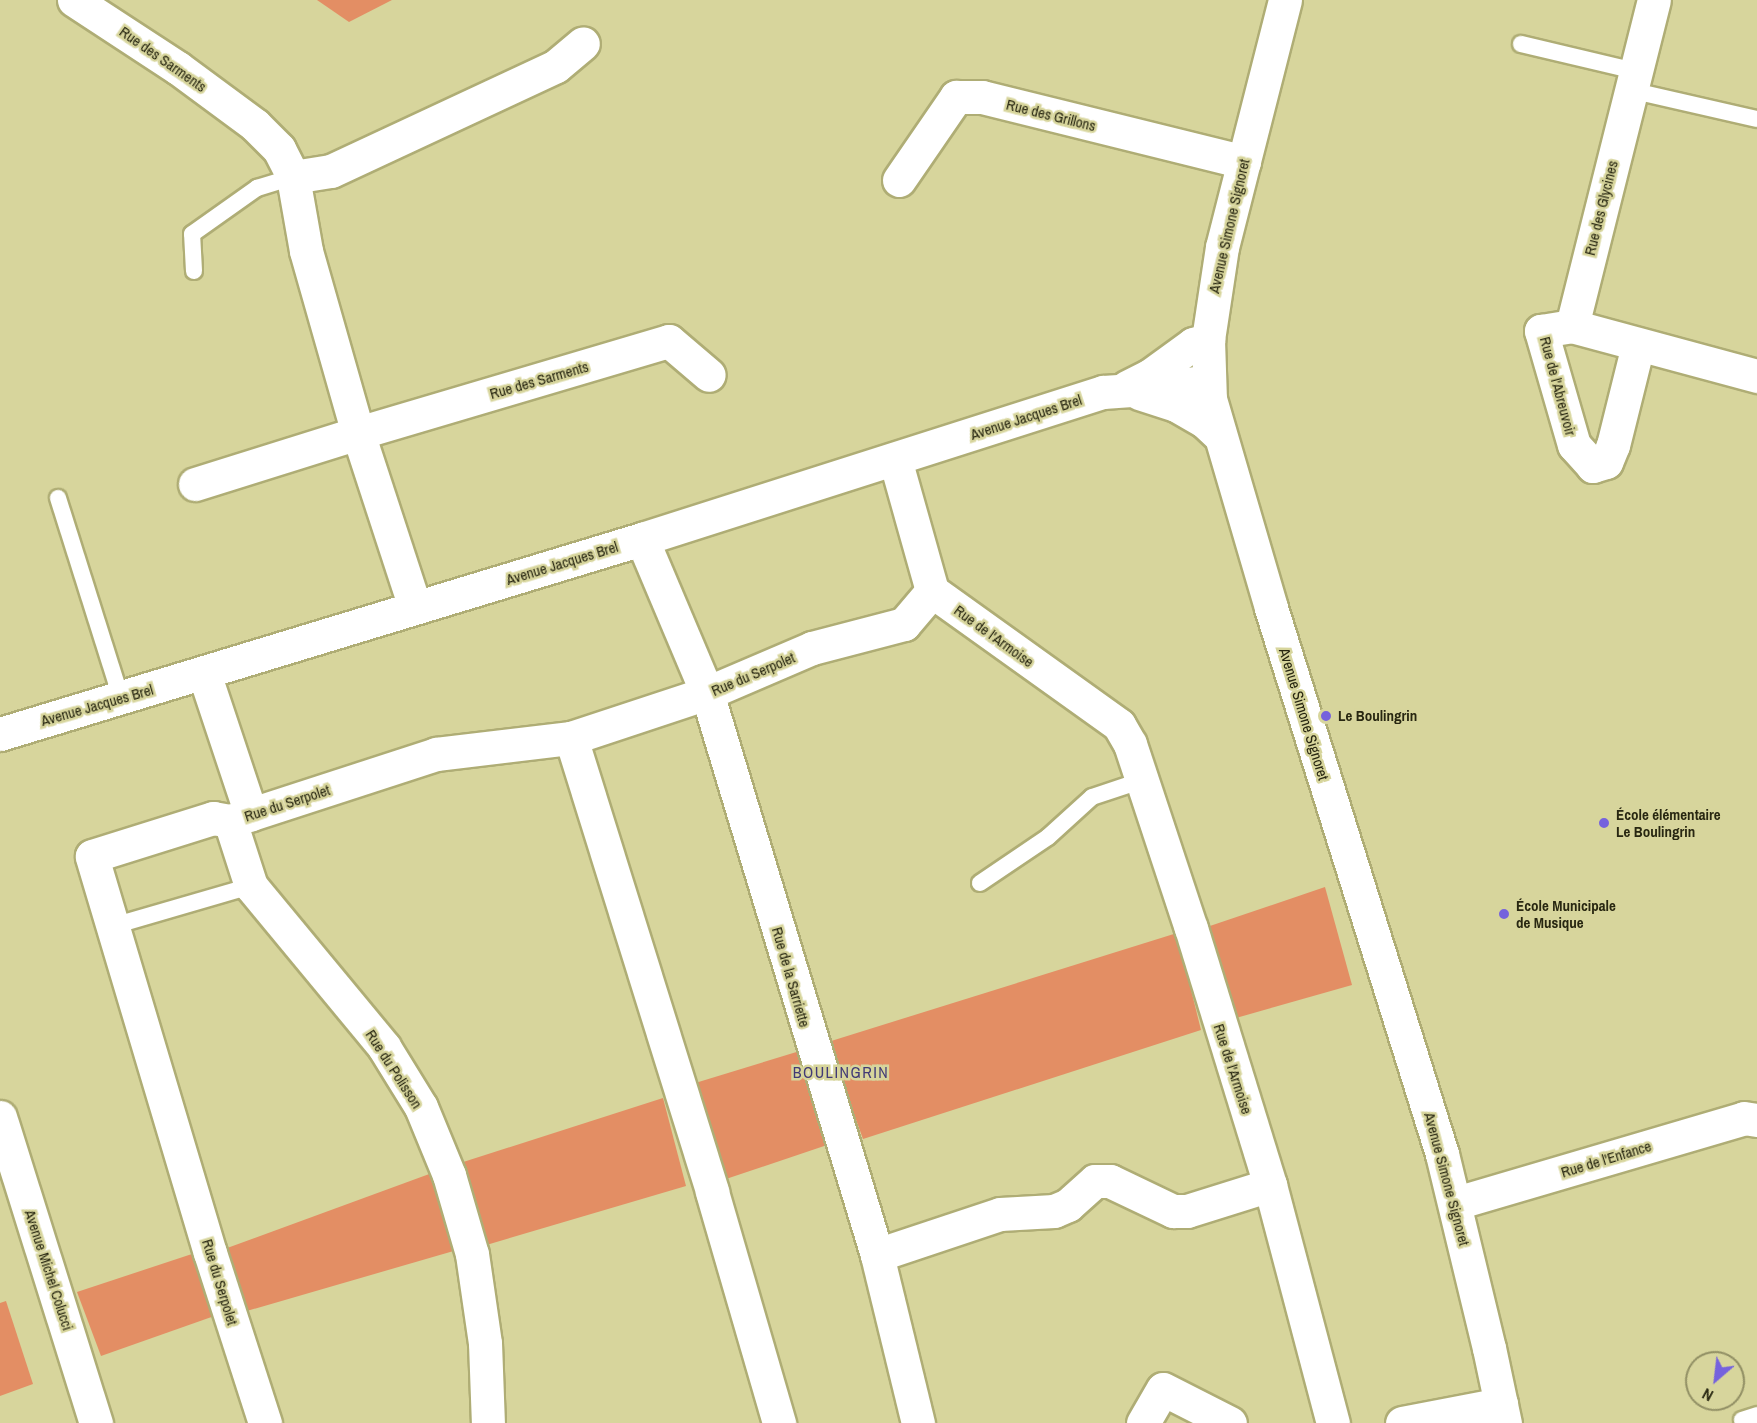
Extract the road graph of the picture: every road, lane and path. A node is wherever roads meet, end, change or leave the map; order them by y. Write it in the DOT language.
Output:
graph roads {
  1 [pos="74,0"];
  2 [pos="1286,0"];
  3 [pos="1654,0"];
  4 [pos="582,43"];
  5 [pos="1521,44"];
  6 [pos="1632,80"];
  7 [pos="1757,119"];
  8 [pos="1244,162"];
  9 [pos="293,177"];
  10 [pos="899,180"];
  11 [pos="194,272"];
  12 [pos="1572,326"];
  13 [pos="1208,340"];
  14 [pos="1638,345"];
  15 [pos="709,375"];
  16 [pos="1757,376"];
  17 [pos="1208,381"];
  18 [pos="1123,389"];
  19 [pos="358,433"];
  20 [pos="1218,434"];
  21 [pos="895,459"];
  22 [pos="195,484"];
  23 [pos="58,498"];
  24 [pos="642,539"];
  25 [pos="932,591"];
  26 [pos="415,607"];
  27 [pos="204,673"];
  28 [pos="707,693"];
  29 [pos="121,698"];
  30 [pos="0,734"];
  31 [pos="571,738"];
  32 [pos="1140,781"];
  33 [pos="240,818"];
  34 [pos="980,883"];
  35 [pos="251,886"];
  36 [pos="113,926"];
  37 [pos="0,1117"];
  38 [pos="1757,1120"];
  39 [pos="1270,1185"];
  40 [pos="1456,1203"];
  41 [pos="877,1255"];
  42 [pos="1503,1413"];
  43 [pos="96,1423"];
  44 [pos="265,1423"];
  45 [pos="488,1423"];
  46 [pos="779,1423"];
  47 [pos="918,1423"];
  48 [pos="1143,1423"];
  49 [pos="1230,1423"];
  50 [pos="1333,1423"];
  51 [pos="1402,1423"];
  1 -- 9 [label="street, Rue des Sarments"];
  2 -- 8 [label="street, Avenue Simone Signoret"];
  3 -- 6 [label="street, Rue des Glycines"];
  4 -- 9 [label="street"];
  5 -- 6 [label="lane"];
  6 -- 7 [label="lane"];
  6 -- 12 [label="street, Rue des Glycines"];
  8 -- 10 [label="street, Rue des Grillons"];
  8 -- 13 [label="street, Avenue Simone Signoret"];
  9 -- 11 [label="lane"];
  9 -- 19 [label="street, Rue des Sarments"];
  12 -- 14 [label="street, Rue de l'Abreuvoir"];
  12 -- 14 [label="street, Rue de l'Abreuvoir"];
  13 -- 17 [label="street, Avenue Simone Signoret"];
  13 -- 18 [label="street, Avenue Jacques Brel"];
  14 -- 16 [label="street, Rue de l'Abreuvoir"];
  15 -- 19 [label="street, Rue des Sarments"];
  17 -- 18 [label="street, Avenue Jacques Brel"];
  17 -- 20 [label="street, Avenue Simone Signoret"];
  18 -- 20 [label="street, Avenue Jacques Brel"];
  18 -- 21 [label="street, Avenue Jacques Brel"];
  19 -- 22 [label="street, Rue des Sarments"];
  19 -- 26 [label="street, Rue des Sarments"];
  20 -- 40 [label="street, Avenue Simone Signoret"];
  21 -- 24 [label="street, Avenue Jacques Brel"];
  21 -- 25 [label="street"];
  23 -- 29 [label="lane"];
  24 -- 26 [label="street, Avenue Jacques Brel"];
  24 -- 28 [label="street, Rue de la Sarriette"];
  25 -- 28 [label="street, Rue du Serpolet"];
  25 -- 32 [label="street, Rue de l'Armoise"];
  26 -- 27 [label="street, Avenue Jacques Brel"];
  27 -- 29 [label="street, Avenue Jacques Brel"];
  27 -- 33 [label="street, Rue du Polisson"];
  28 -- 31 [label="street, Rue du Serpolet"];
  28 -- 41 [label="street, Rue de la Sarriette"];
  29 -- 30 [label="street, Avenue Jacques Brel"];
  31 -- 33 [label="street, Rue du Serpolet"];
  31 -- 46 [label="street"];
  32 -- 34 [label="lane"];
  32 -- 39 [label="street, Rue de l'Armoise"];
  33 -- 35 [label="street, Rue du Polisson"];
  33 -- 36 [label="street, Rue du Serpolet"];
  35 -- 36 [label="lane"];
  35 -- 45 [label="street, Rue du Polisson"];
  36 -- 44 [label="street, Rue du Serpolet"];
  37 -- 43 [label="street, Avenue Michel Colucci"];
  38 -- 40 [label="street, Rue de l'Enfance"];
  39 -- 41 [label="street"];
  39 -- 50 [label="street, Rue de l'Armoise"];
  40 -- 42 [label="street, Avenue Simone Signoret"];
  41 -- 47 [label="street, Rue de la Sarriette"];
  42 -- 51 [label="street"];
  48 -- 49 [label="street"];
}
